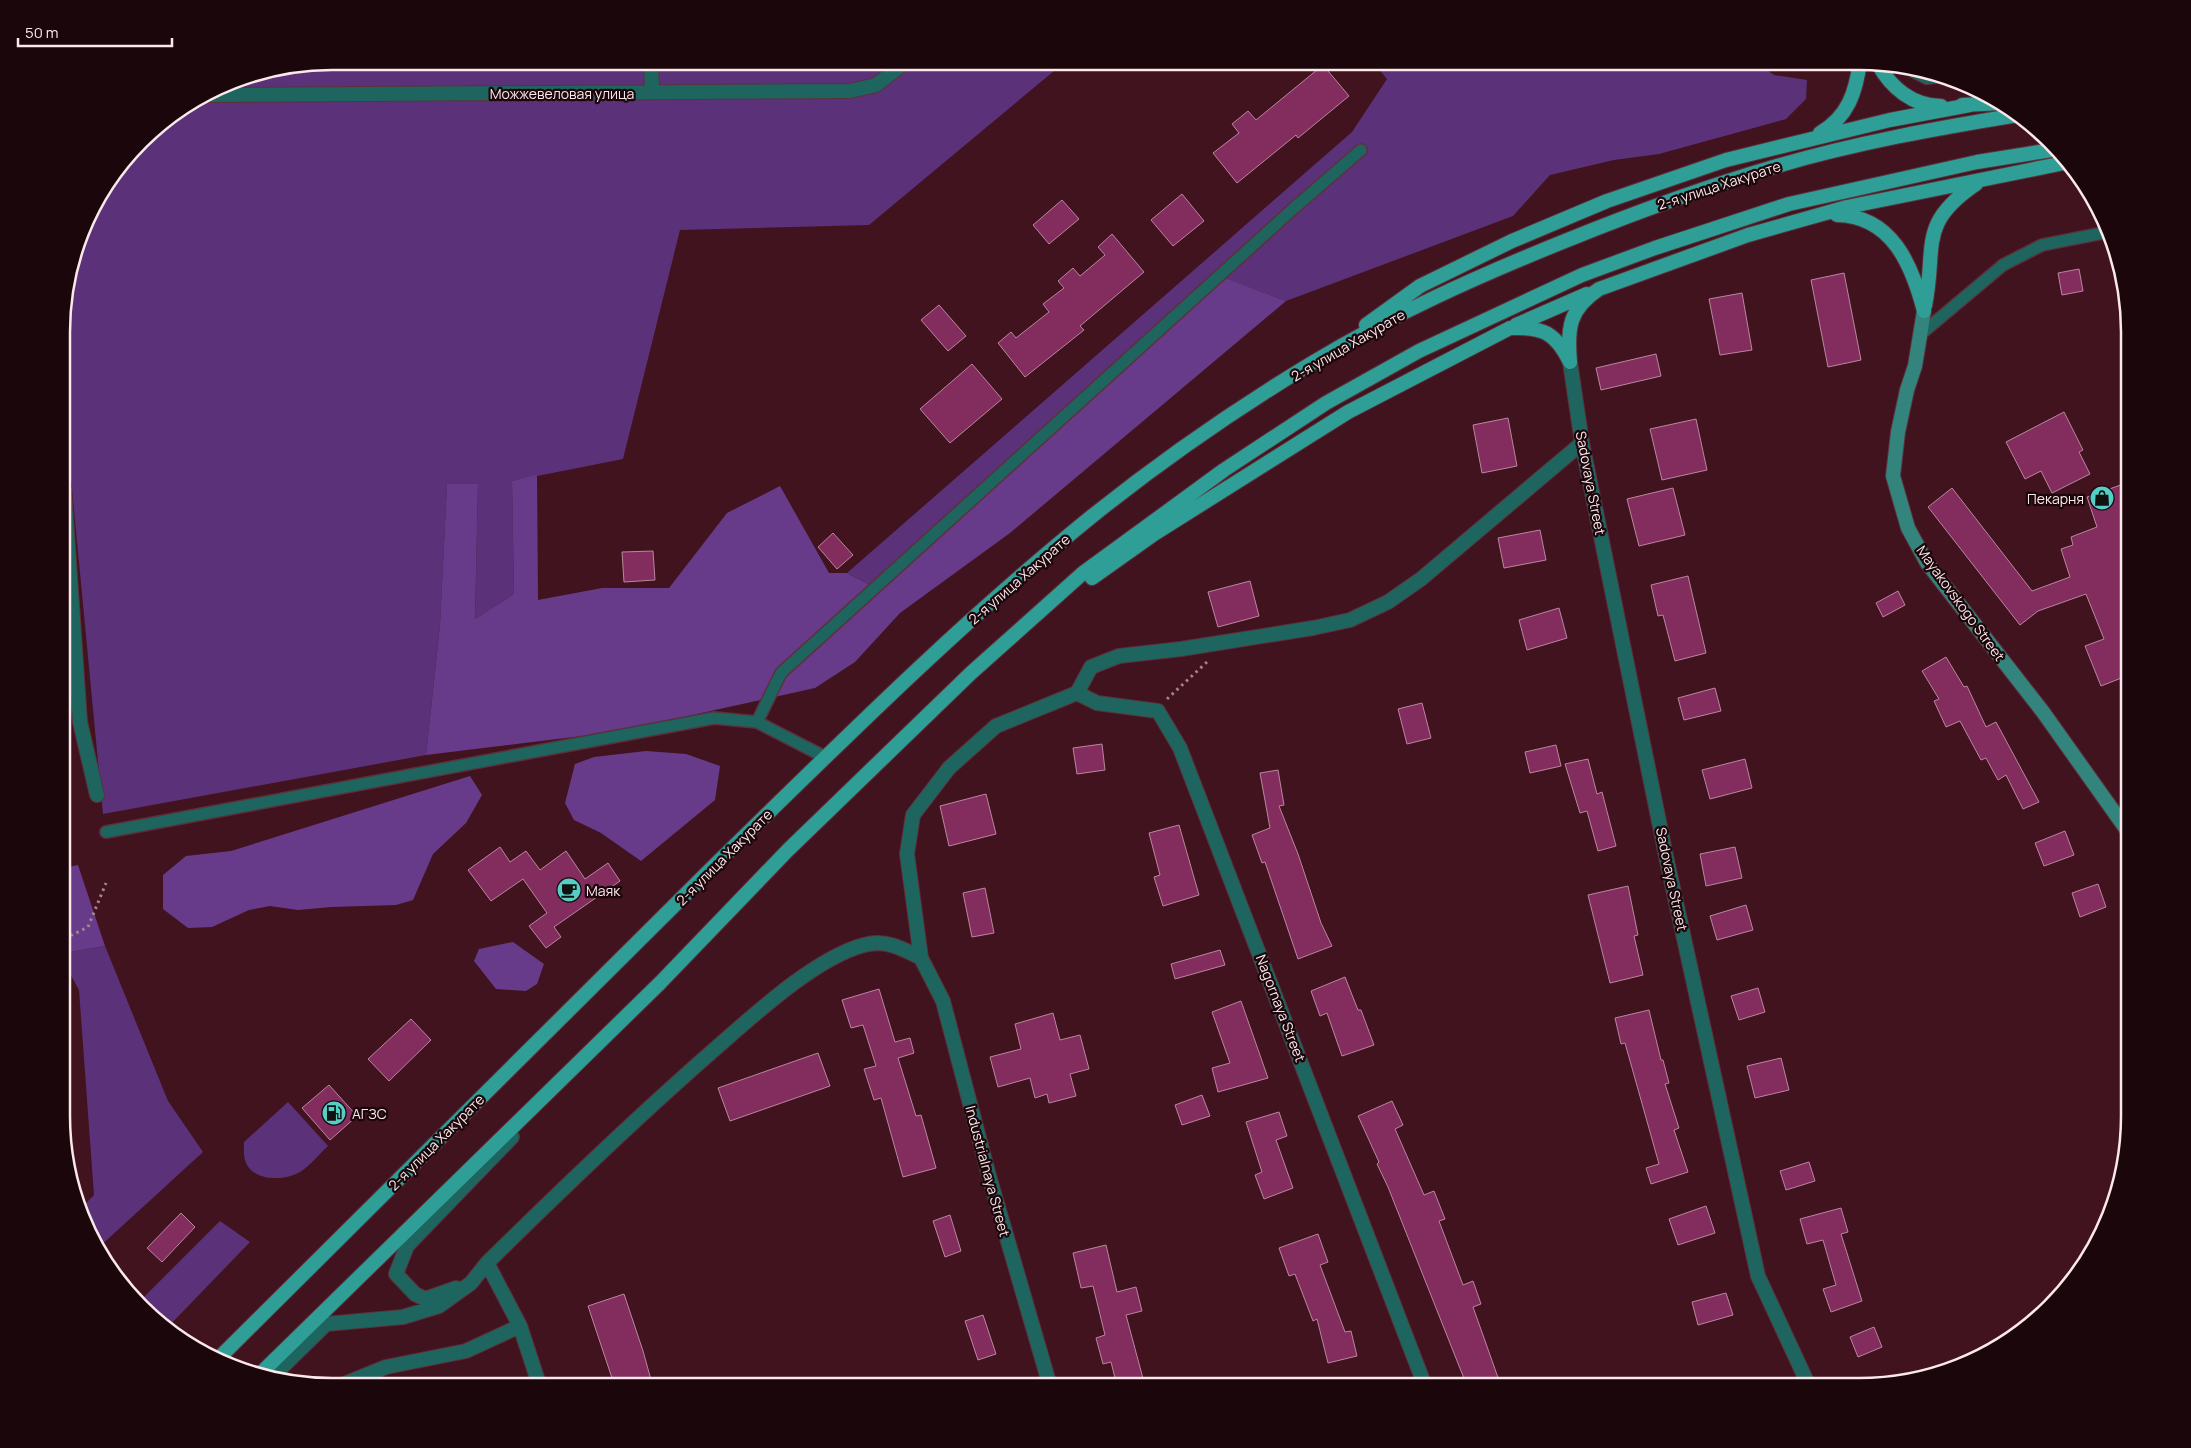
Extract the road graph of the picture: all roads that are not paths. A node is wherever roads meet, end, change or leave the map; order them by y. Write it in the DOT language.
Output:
graph roads {
  1 [pos="651,70"];
  2 [pos="894,70"];
  3 [pos="1858,70"];
  4 [pos="1883,71"];
  5 [pos="652,92"];
  6 [pos="220,95"];
  7 [pos="1988,104"];
  8 [pos="1970,105"];
  9 [pos="2008,116"];
  10 [pos="1808,140"];
  11 [pos="1361,150"];
  12 [pos="2048,151"];
  13 [pos="2060,164"];
  14 [pos="1982,179"];
  15 [pos="1800,220"];
  16 [pos="2102,232"];
  17 [pos="1599,289"];
  18 [pos="1924,311"];
  19 [pos="1510,328"];
  20 [pos="1922,333"];
  21 [pos="1314,362"];
  22 [pos="1570,362"];
  23 [pos="1582,443"];
  24 [pos="70,576"];
  25 [pos="1028,622"];
  26 [pos="1077,693"];
  27 [pos="757,722"];
  28 [pos="825,758"];
  29 [pos="96,795"];
  30 [pos="2121,822"];
  31 [pos="106,832"];
  32 [pos="921,958"];
  33 [pos="573,1067"];
  34 [pos="487,1263"];
  35 [pos="471,1283"];
  36 [pos="520,1326"];
  37 [pos="223,1354"];
  38 [pos="265,1369"];
  39 [pos="277,1372"];
  40 [pos="359,1378"];
  41 [pos="537,1378"];
  42 [pos="1048,1378"];
  43 [pos="1422,1378"];
  44 [pos="1805,1378"];
  1 -- 5 [label="street"];
  2 -- 5 [label="street, Можжевеловая улица"];
  3 -- 10 [label="main road"];
  4 -- 8 [label="main road"];
  5 -- 6 [label="street, Можжевеловая улица"];
  7 -- 8 [label="main road"];
  8 -- 10 [label="main road"];
  9 -- 21 [label="main road, 2-я улица Хакурате"];
  10 -- 21 [label="main road"];
  11 -- 27 [label="lane"];
  12 -- 25 [label="main road"];
  13 -- 14 [label="main road"];
  14 -- 15 [label="main road"];
  14 -- 18 [label="main road"];
  15 -- 17 [label="main road"];
  15 -- 18 [label="main road"];
  16 -- 20 [label="lane"];
  17 -- 19 [label="main road"];
  17 -- 22 [label="main road"];
  18 -- 20 [label="main road, Mayakovskogo Street"];
  19 -- 22 [label="main road"];
  19 -- 25 [label="main road"];
  20 -- 30 [label="main road, Mayakovskogo Street"];
  21 -- 28 [label="main road, 2-я улица Хакурате"];
  22 -- 23 [label="street, Sadovaya Street"];
  23 -- 26 [label="street"];
  23 -- 44 [label="street, Sadovaya Street"];
  24 -- 29 [label="street"];
  25 -- 33 [label="main road"];
  26 -- 32 [label="street, Industrialnaya Street"];
  26 -- 43 [label="street, Nagornaya Street"];
  27 -- 28 [label="lane"];
  27 -- 31 [label="lane"];
  28 -- 37 [label="main road, 2-я улица Хакурате"];
  32 -- 34 [label="street"];
  32 -- 42 [label="street, Industrialnaya Street"];
  33 -- 35 [label="street"];
  33 -- 38 [label="main road"];
  34 -- 35 [label="street"];
  34 -- 36 [label="street"];
  35 -- 39 [label="street"];
  36 -- 40 [label="street"];
  36 -- 41 [label="street"];
}
